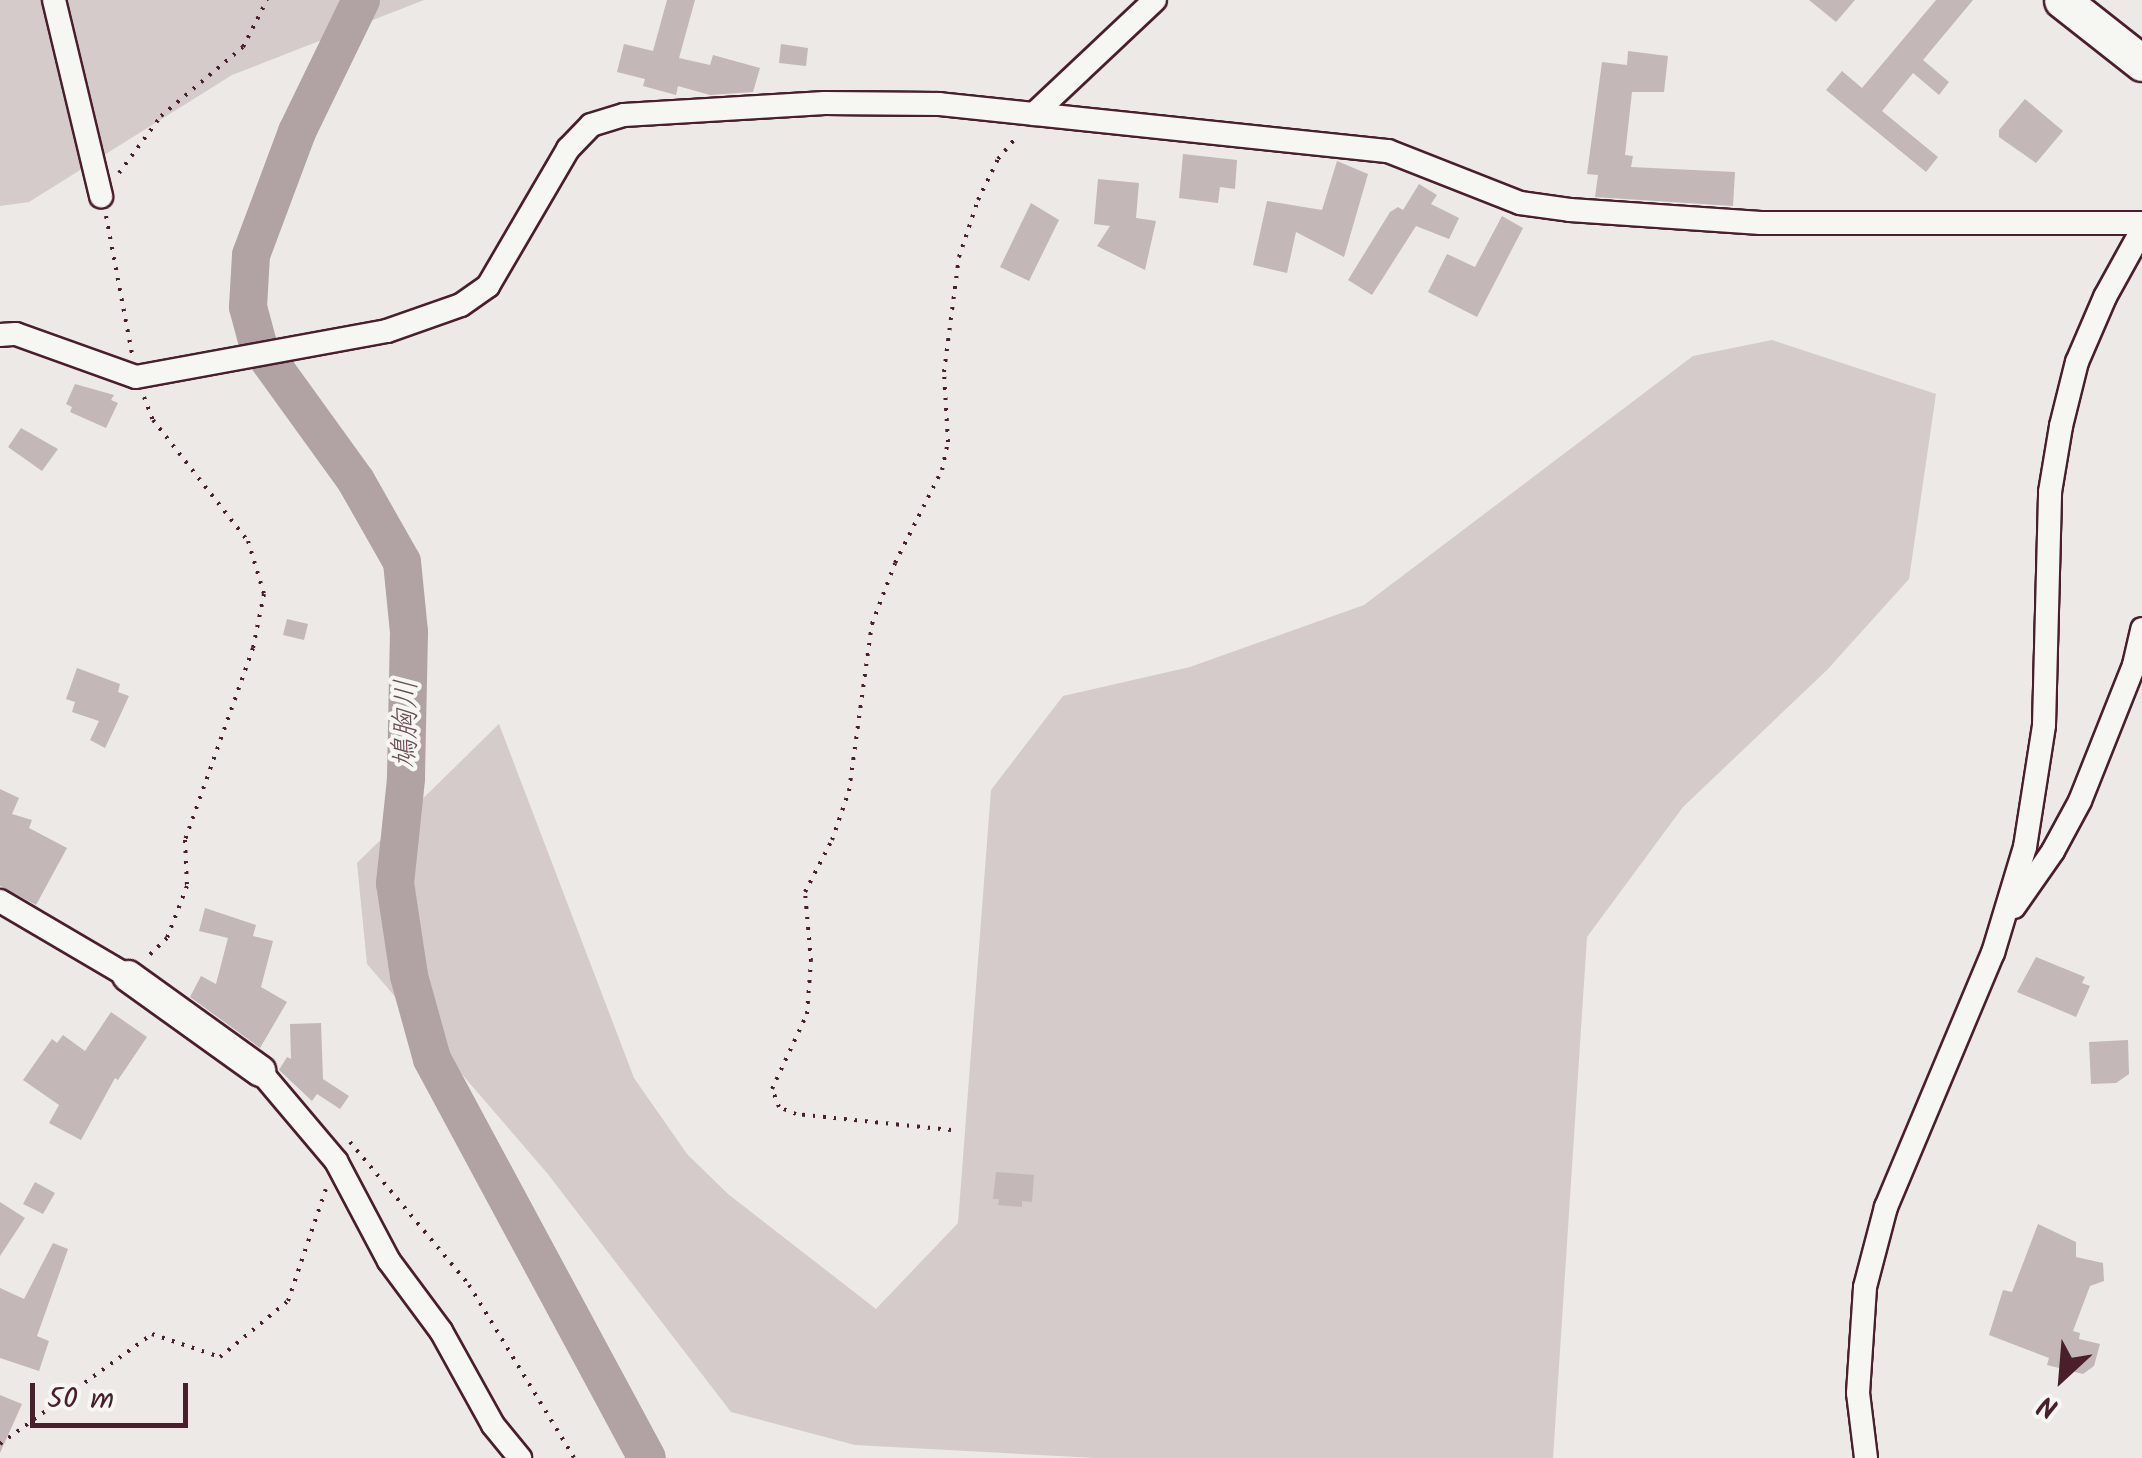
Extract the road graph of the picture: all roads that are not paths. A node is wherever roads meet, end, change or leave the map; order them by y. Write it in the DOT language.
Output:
graph roads {
  1 [pos="54,0"];
  2 [pos="1154,0"];
  3 [pos="2062,0"];
  4 [pos="2142,63"];
  5 [pos="1034,114"];
  6 [pos="102,196"];
  7 [pos="2142,227"];
  8 [pos="0,334"];
  9 [pos="2142,629"];
  10 [pos="0,901"];
  11 [pos="2004,922"];
  12 [pos="128,976"];
  13 [pos="260,1071"];
  14 [pos="520,1458"];
  15 [pos="1866,1458"];
  1 -- 6 [label="street"];
  2 -- 5 [label="street"];
  3 -- 4 [label="highway"];
  5 -- 7 [label="street"];
  5 -- 8 [label="street"];
  7 -- 11 [label="street"];
  9 -- 11 [label="street"];
  10 -- 12 [label="street"];
  11 -- 15 [label="street"];
  12 -- 13 [label="main road"];
  13 -- 14 [label="street"];
}
